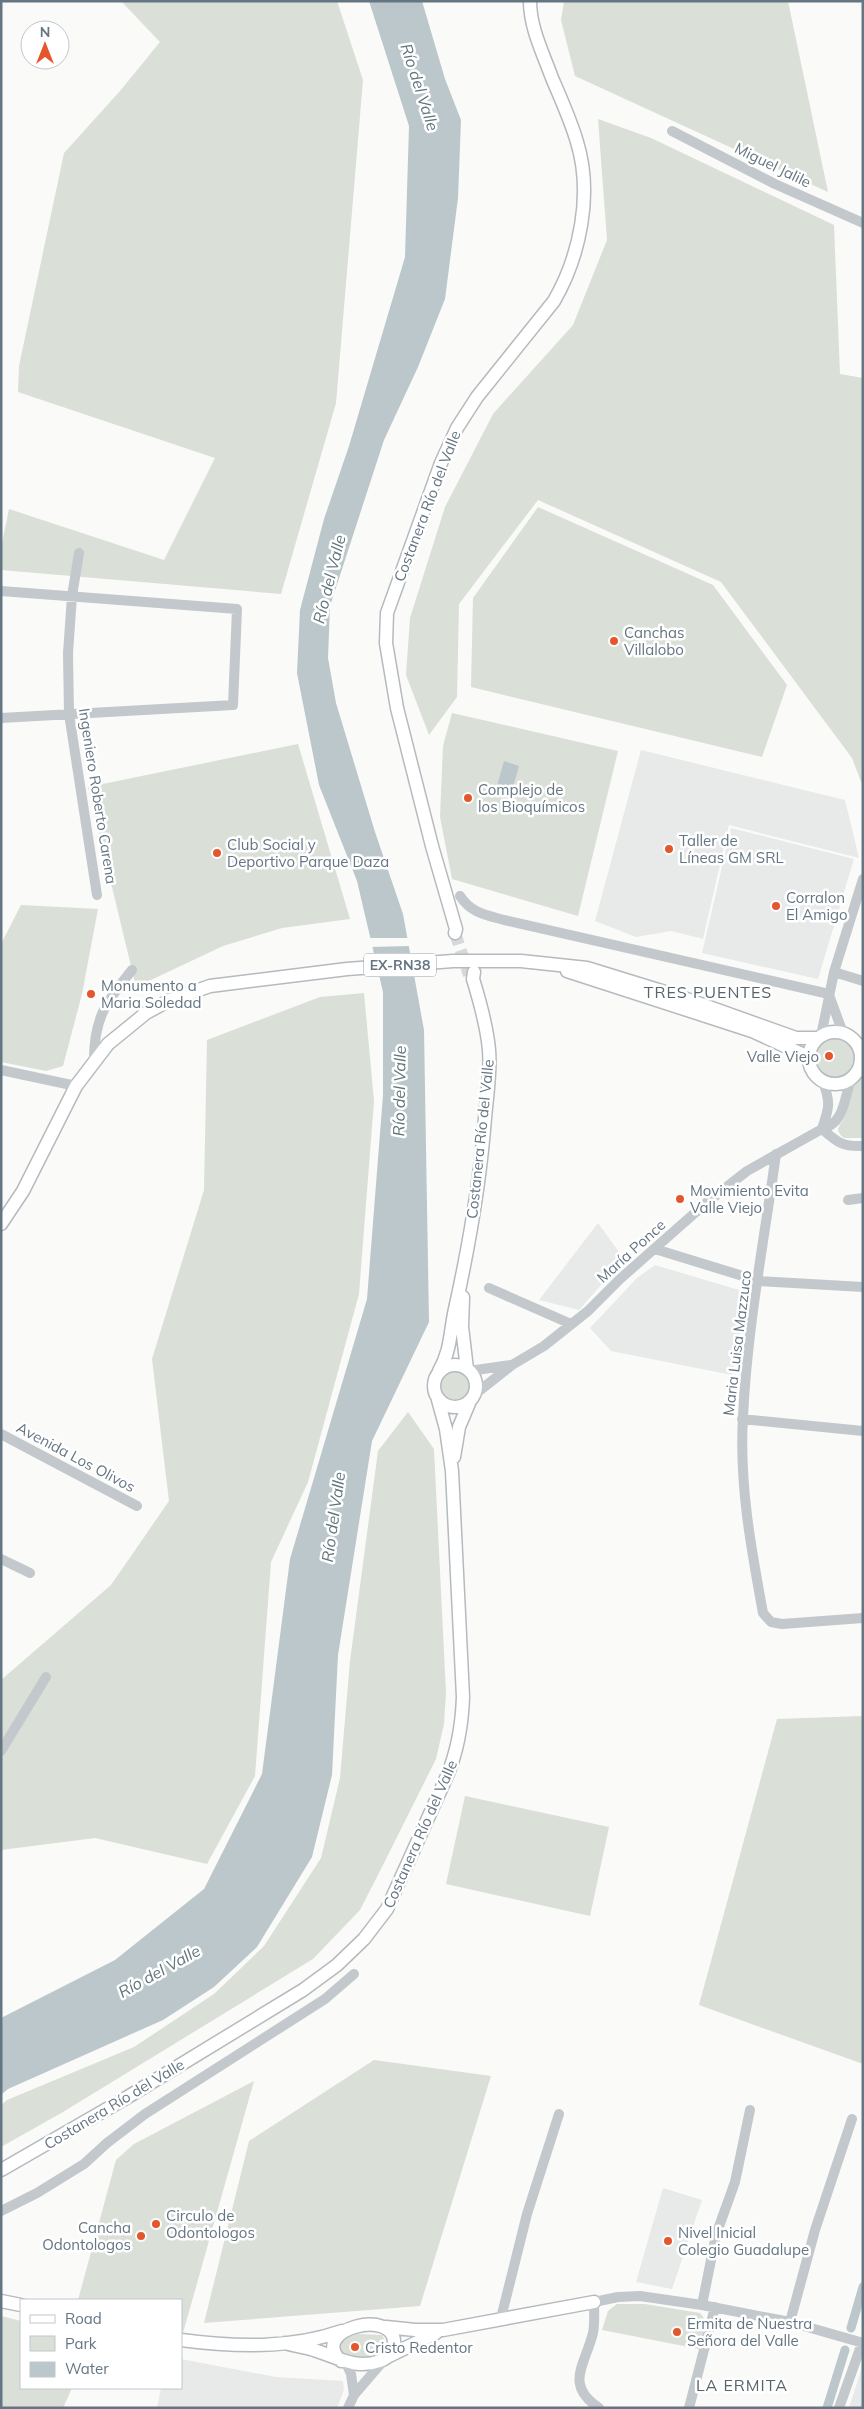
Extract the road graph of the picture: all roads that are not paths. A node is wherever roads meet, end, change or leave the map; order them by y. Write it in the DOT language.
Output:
graph roads {
  1 [pos="530,1"];
  2 [pos="672,131"];
  3 [pos="863,223"];
  4 [pos="79,553"];
  5 [pos="1,591"];
  6 [pos="72,596"];
  7 [pos="69,714"];
  8 [pos="1,718"];
  9 [pos="863,879"];
  10 [pos="98,895"];
  11 [pos="460,896"];
  12 [pos="457,931"];
  13 [pos="551,965"];
  14 [pos="132,970"];
  15 [pos="834,972"];
  16 [pos="472,975"];
  17 [pos="863,981"];
  18 [pos="829,994"];
  19 [pos="843,1033"];
  20 [pos="820,1037"];
  21 [pos="862,1051"];
  22 [pos="94,1060"];
  23 [pos="809,1060"];
  24 [pos="1,1070"];
  25 [pos="856,1076"];
  26 [pos="823,1082"];
  27 [pos="76,1086"];
  28 [pos="822,1129"];
  29 [pos="863,1146"];
  30 [pos="776,1154"];
  31 [pos="863,1198"];
  32 [pos="848,1200"];
  33 [pos="1,1224"];
  34 [pos="655,1249"];
  35 [pos="464,1269"];
  36 [pos="759,1281"];
  37 [pos="863,1287"];
  38 [pos="488,1288"];
  39 [pos="572,1324"];
  40 [pos="512,1365"];
  41 [pos="468,1370"];
  42 [pos="440,1371"];
  43 [pos="472,1398"];
  44 [pos="438,1400"];
  45 [pos="742,1419"];
  46 [pos="863,1431"];
  47 [pos="1,1434"];
  48 [pos="452,1471"];
  49 [pos="137,1506"];
  50 [pos="1,1559"];
  51 [pos="30,1573"];
  52 [pos="863,1618"];
  53 [pos="46,1677"];
  54 [pos="1,1751"];
  55 [pos="354,1974"];
  56 [pos="750,2110"];
  57 [pos="559,2114"];
  58 [pos="852,2119"];
  59 [pos="1,2170"];
  60 [pos="1,2211"];
  61 [pos="1,2301"];
  62 [pos="594,2302"];
  63 [pos="20,2305"];
  64 [pos="702,2305"];
  65 [pos="715,2307"];
  66 [pos="501,2318"];
  67 [pos="790,2322"];
  68 [pos="386,2327"];
  69 [pos="344,2330"];
  70 [pos="443,2330"];
  71 [pos="182,2340"];
  72 [pos="863,2343"];
  73 [pos="284,2344"];
  74 [pos="386,2358"];
  75 [pos="344,2362"];
  76 [pos="354,2395"];
  77 [pos="348,2408"];
  78 [pos="599,2408"];
  79 [pos="689,2408"];
  80 [pos="839,2408"];
  1 -- 12 [label="main road, Costanera Río del Valle"];
  2 -- 3 [label="street, Miguel Jalile"];
  4 -- 6 [label="street, Ingeniero Roberto Carena"];
  5 -- 6 [label="street"];
  6 -- 7 [label="street, Ingeniero Roberto Carena"];
  6 -- 7 [label="street"];
  7 -- 8 [label="street"];
  7 -- 10 [label="street, Ingeniero Roberto Carena"];
  9 -- 15 [label="street"];
  11 -- 18 [label="street"];
  13 -- 20 [label="main road, EX-RN38"];
  13 -- 22 [label="main road, EX-RN38"];
  13 -- 23 [label="main road, EX-RN38"];
  14 -- 22 [label="street"];
  15 -- 17 [label="street"];
  15 -- 18 [label="street"];
  16 -- 35 [label="main road, Costanera Río del Valle"];
  18 -- 19 [label="street"];
  18 -- 20 [label="street"];
  19 -- 20 [label="main road, EX-RN38"];
  19 -- 21 [label="main road"];
  20 -- 23 [label="main road"];
  21 -- 25 [label="main road"];
  22 -- 27 [label="main road, EX-RN38"];
  23 -- 26 [label="main road, EX-RN38"];
  24 -- 27 [label="street"];
  25 -- 26 [label="main road"];
  25 -- 28 [label="street, María Ponce"];
  26 -- 28 [label="street"];
  27 -- 33 [label="main road, EX-RN38"];
  28 -- 29 [label="street"];
  28 -- 30 [label="street, María Ponce"];
  30 -- 34 [label="street, María Ponce"];
  30 -- 36 [label="street, Maria Luisa Mazzuco"];
  31 -- 32 [label="street"];
  34 -- 36 [label="street"];
  34 -- 39 [label="street, María Ponce"];
  35 -- 41 [label="main road, Costanera Río del Valle"];
  35 -- 42 [label="main road, Costanera Río del Valle"];
  36 -- 37 [label="street"];
  36 -- 45 [label="street, Maria Luisa Mazzuco"];
  38 -- 39 [label="street"];
  39 -- 40 [label="street, María Ponce"];
  40 -- 41 [label="street, María Ponce"];
  40 -- 43 [label="street, María Ponce"];
  41 -- 42 [label="main road"];
  41 -- 43 [label="main road"];
  42 -- 44 [label="main road"];
  43 -- 44 [label="main road"];
  43 -- 48 [label="main road, Costanera Río del Valle"];
  44 -- 48 [label="main road, Costanera Río del Valle"];
  45 -- 46 [label="street"];
  45 -- 52 [label="street, Maria Luisa Mazzuco"];
  47 -- 49 [label="street, Avenida Los Olivos"];
  48 -- 59 [label="main road, Costanera Río del Valle"];
  50 -- 51 [label="street"];
  53 -- 54 [label="street"];
  55 -- 60 [label="street"];
  56 -- 64 [label="street"];
  57 -- 66 [label="street"];
  58 -- 67 [label="street"];
  61 -- 63 [label="main road"];
  62 -- 64 [label="street"];
  62 -- 66 [label="main road"];
  62 -- 78 [label="street"];
  64 -- 65 [label="street"];
  65 -- 67 [label="street"];
  65 -- 79 [label="street"];
  66 -- 70 [label="main road"];
  67 -- 72 [label="street"];
  68 -- 69 [label="main road"];
  68 -- 70 [label="main road"];
  68 -- 74 [label="main road"];
  69 -- 73 [label="main road"];
  69 -- 75 [label="main road"];
  70 -- 74 [label="main road"];
  71 -- 73 [label="main road"];
  72 -- 80 [label="street"];
  73 -- 75 [label="main road"];
  74 -- 75 [label="main road"];
  74 -- 76 [label="street"];
  75 -- 76 [label="street"];
  76 -- 77 [label="street"];
}
